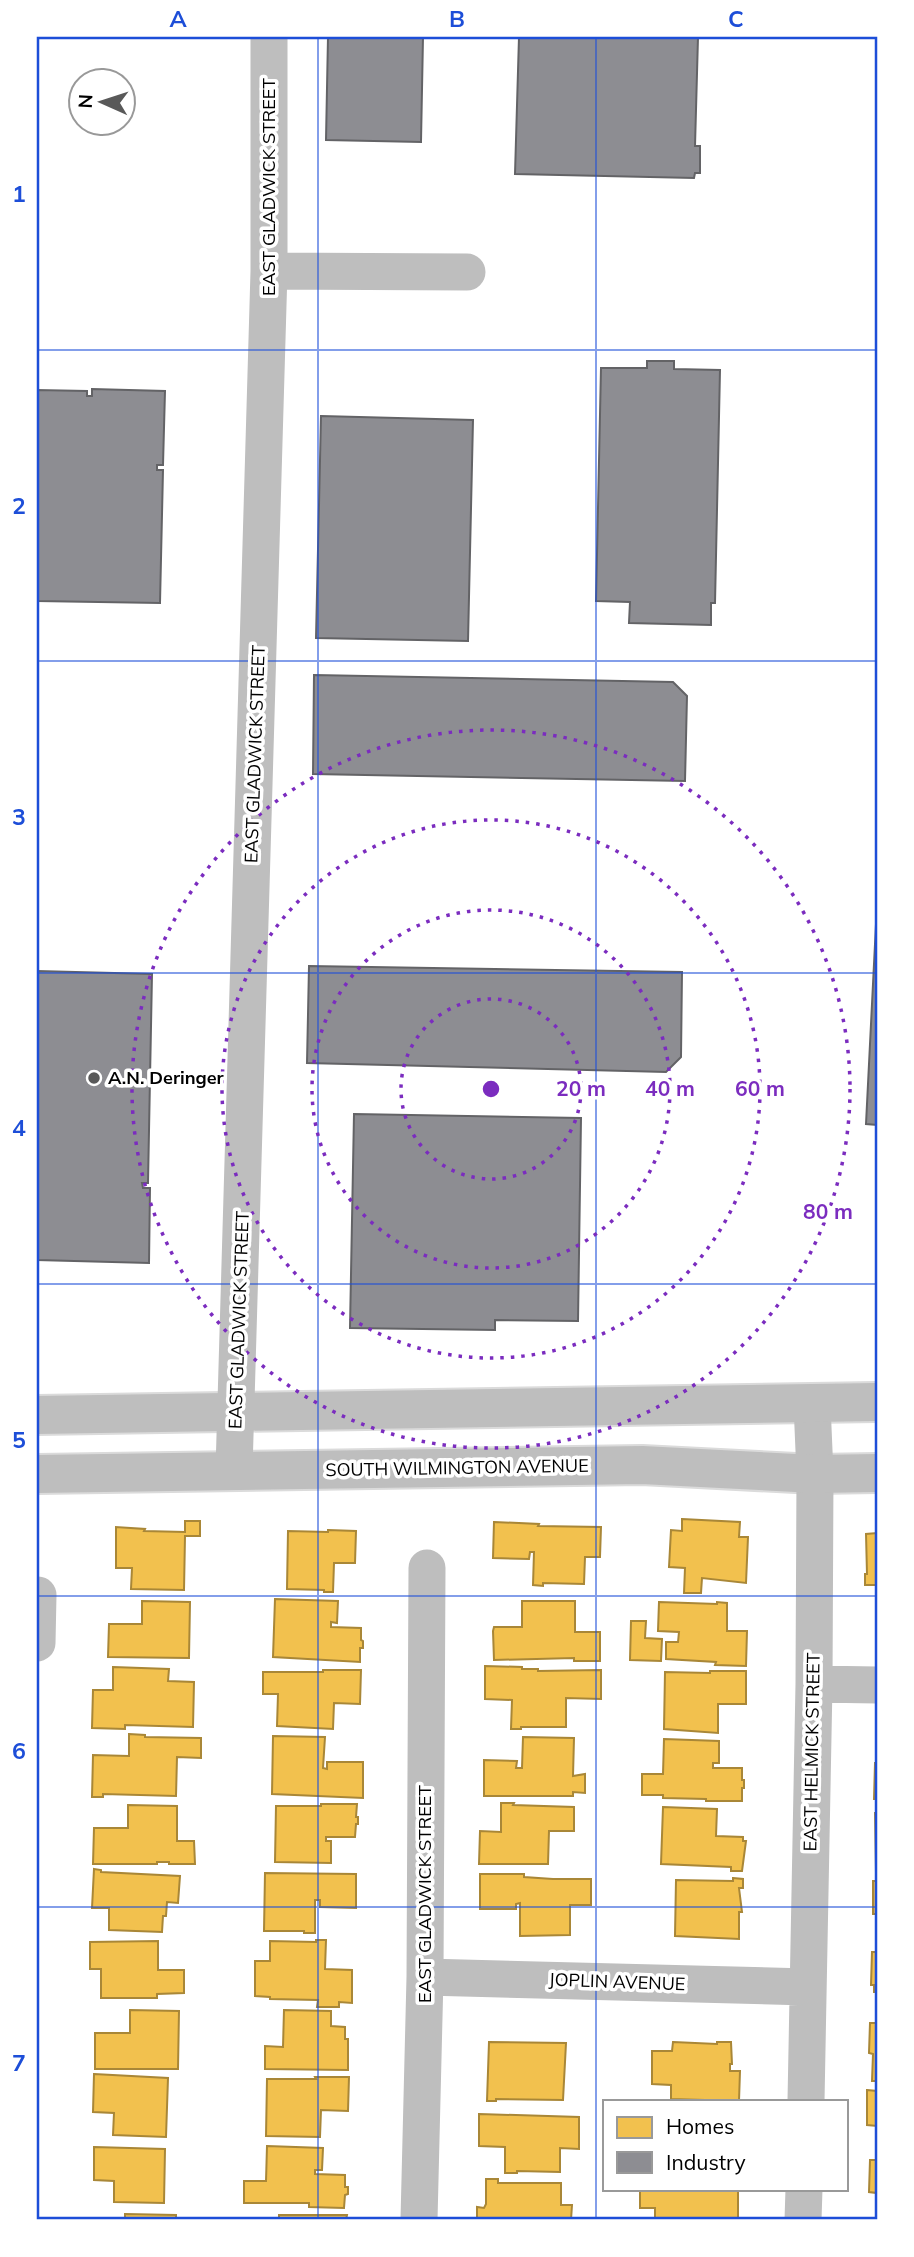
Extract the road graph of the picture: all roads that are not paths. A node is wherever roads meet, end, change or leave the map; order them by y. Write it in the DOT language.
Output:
graph roads {
  1 [pos="270,37"];
  2 [pos="269,271"];
  3 [pos="467,272"];
  4 [pos="877,1402"];
  5 [pos="812,1404"];
  6 [pos="237,1412"];
  7 [pos="37,1415"];
  8 [pos="234,1470"];
  9 [pos="877,1473"];
  10 [pos="37,1474"];
  11 [pos="815,1474"];
  12 [pos="427,1568"];
  13 [pos="38,1595"];
  14 [pos="37,1643"];
  15 [pos="814,1684"];
  16 [pos="877,1685"];
  17 [pos="425,1976"];
  18 [pos="808,1987"];
  19 [pos="806,2100"];
  20 [pos="804,2190"];
  21 [pos="419,2220"];
  22 [pos="803,2220"];
  1 -- 2 [label="street, EAST GLADWICK STREET"];
  2 -- 3 [label="street"];
  2 -- 6 [label="street, EAST GLADWICK STREET"];
  4 -- 5 [label="main road"];
  5 -- 6 [label="main road"];
  5 -- 11 [label="street, EAST HELMICK STREET"];
  6 -- 7 [label="main road"];
  6 -- 8 [label="street, EAST GLADWICK STREET"];
  8 -- 10 [label="main road, SOUTH WILMINGTON AVENUE"];
  8 -- 11 [label="main road, SOUTH WILMINGTON AVENUE"];
  9 -- 11 [label="main road, SOUTH WILMINGTON AVENUE"];
  11 -- 15 [label="street, EAST HELMICK STREET"];
  12 -- 17 [label="street, EAST GLADWICK STREET"];
  13 -- 14 [label="street"];
  15 -- 16 [label="street"];
  15 -- 18 [label="street, EAST HELMICK STREET"];
  17 -- 18 [label="street, JOPLIN AVENUE"];
  17 -- 21 [label="street, EAST GLADWICK STREET"];
  18 -- 19 [label="street, EAST HELMICK STREET"];
  20 -- 22 [label="street"];
}
